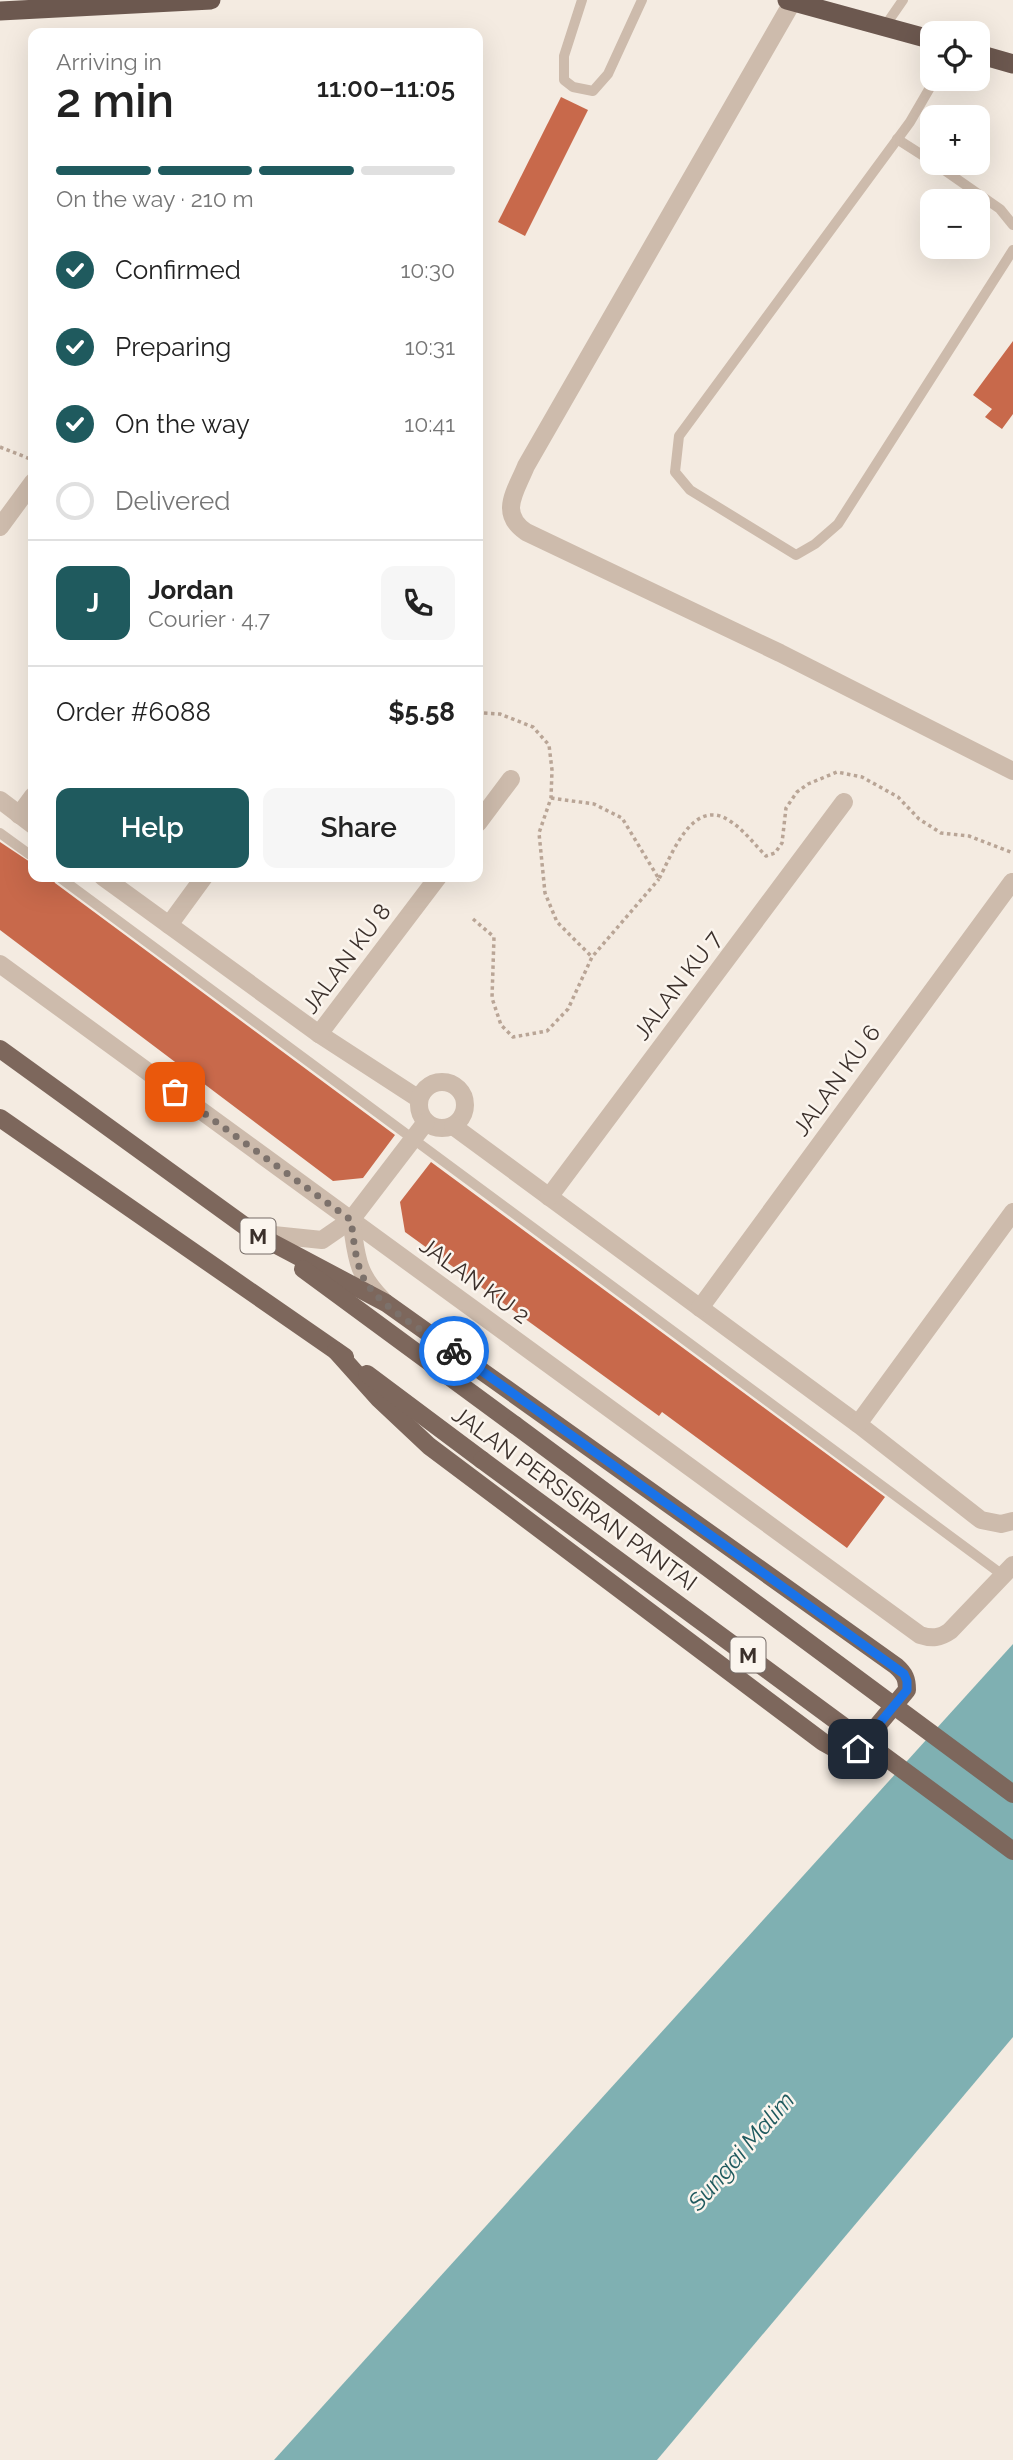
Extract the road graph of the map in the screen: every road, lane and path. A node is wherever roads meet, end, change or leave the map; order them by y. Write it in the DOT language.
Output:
graph roads {
  1 [pos="211,0"];
  2 [pos="582,0"];
  3 [pos="642,0"];
  4 [pos="903,0"];
  5 [pos="790,1"];
  6 [pos="831,5"];
  7 [pos="0,11"];
  8 [pos="886,26"];
  9 [pos="920,36"];
  10 [pos="990,57"];
  11 [pos="1013,64"];
  12 [pos="927,91"];
  13 [pos="897,139"];
  14 [pos="920,154"];
  15 [pos="952,175"];
  16 [pos="1013,226"];
  17 [pos="1013,250"];
  18 [pos="0,447"];
  19 [pos="28,458"];
  20 [pos="28,489"];
  21 [pos="0,527"];
  22 [pos="483,713"];
  23 [pos="1013,771"];
  24 [pos="511,779"];
  25 [pos="551,798"];
  26 [pos="0,800"];
  27 [pos="844,802"];
  28 [pos="483,816"];
  29 [pos="26,820"];
  30 [pos="0,832"];
  31 [pos="28,853"];
  32 [pos="1013,853"];
  33 [pos="659,879"];
  34 [pos="67,882"];
  35 [pos="110,882"];
  36 [pos="200,882"];
  37 [pos="434,882"];
  38 [pos="1012,882"];
  39 [pos="473,919"];
  40 [pos="169,925"];
  41 [pos="592,957"];
  42 [pos="0,964"];
  43 [pos="319,1034"];
  44 [pos="0,1049"];
  45 [pos="419,1099"];
  46 [pos="0,1118"];
  47 [pos="426,1122"];
  48 [pos="453,1126"];
  49 [pos="413,1140"];
  50 [pos="549,1197"];
  51 [pos="1013,1212"];
  52 [pos="351,1220"];
  53 [pos="254,1233"];
  54 [pos="386,1303"];
  55 [pos="700,1308"];
  56 [pos="336,1351"];
  57 [pos="858,1424"];
  58 [pos="1013,1521"];
  59 [pos="1008,1571"];
  60 [pos="1013,1794"];
  61 [pos="1013,1851"];
  1 -- 7 [label="highway"];
  2 -- 3 [label="lane"];
  4 -- 8 [label="lane"];
  5 -- 6 [label="highway"];
  5 -- 23 [label="street"];
  6 -- 8 [label="highway"];
  8 -- 9 [label="highway"];
  10 -- 11 [label="highway"];
  12 -- 13 [label="lane"];
  13 -- 14 [label="lane"];
  13 -- 17 [label="lane"];
  15 -- 16 [label="lane"];
  18 -- 19 [label="path"];
  20 -- 21 [label="street"];
  22 -- 25 [label="path"];
  24 -- 28 [label="street"];
  25 -- 33 [label="path"];
  25 -- 41 [label="path"];
  26 -- 29 [label="street"];
  27 -- 50 [label="street, JALAN KU 7"];
  30 -- 31 [label="lane"];
  32 -- 33 [label="path"];
  33 -- 41 [label="path"];
  34 -- 49 [label="lane"];
  35 -- 40 [label="street"];
  36 -- 40 [label="street"];
  37 -- 43 [label="street, JALAN KU 8"];
  38 -- 55 [label="street, JALAN KU 6"];
  39 -- 41 [label="path"];
  40 -- 43 [label="street"];
  42 -- 52 [label="street, JALAN KU 2"];
  43 -- 45 [label="street"];
  44 -- 53 [label="main road, JALAN PERSISIRAN PANTAI / M"];
  45 -- 47 [label="street"];
  45 -- 48 [label="street"];
  46 -- 56 [label="main road, JALAN PERSISIRAN PANTAI / M"];
  47 -- 48 [label="street"];
  47 -- 49 [label="street"];
  48 -- 50 [label="street"];
  49 -- 52 [label="street"];
  49 -- 59 [label="lane"];
  50 -- 55 [label="street"];
  51 -- 57 [label="street"];
  52 -- 53 [label="street"];
  52 -- 54 [label="street"];
  52 -- 59 [label="street, JALAN KU 2"];
  53 -- 54 [label="main road"];
  53 -- 60 [label="main road, JALAN PERSISIRAN PANTAI / M, bridge"];
  54 -- 56 [label="main road"];
  55 -- 57 [label="street"];
  56 -- 61 [label="main road, JALAN PERSISIRAN PANTAI / M, bridge"];
  57 -- 58 [label="street"];
}
